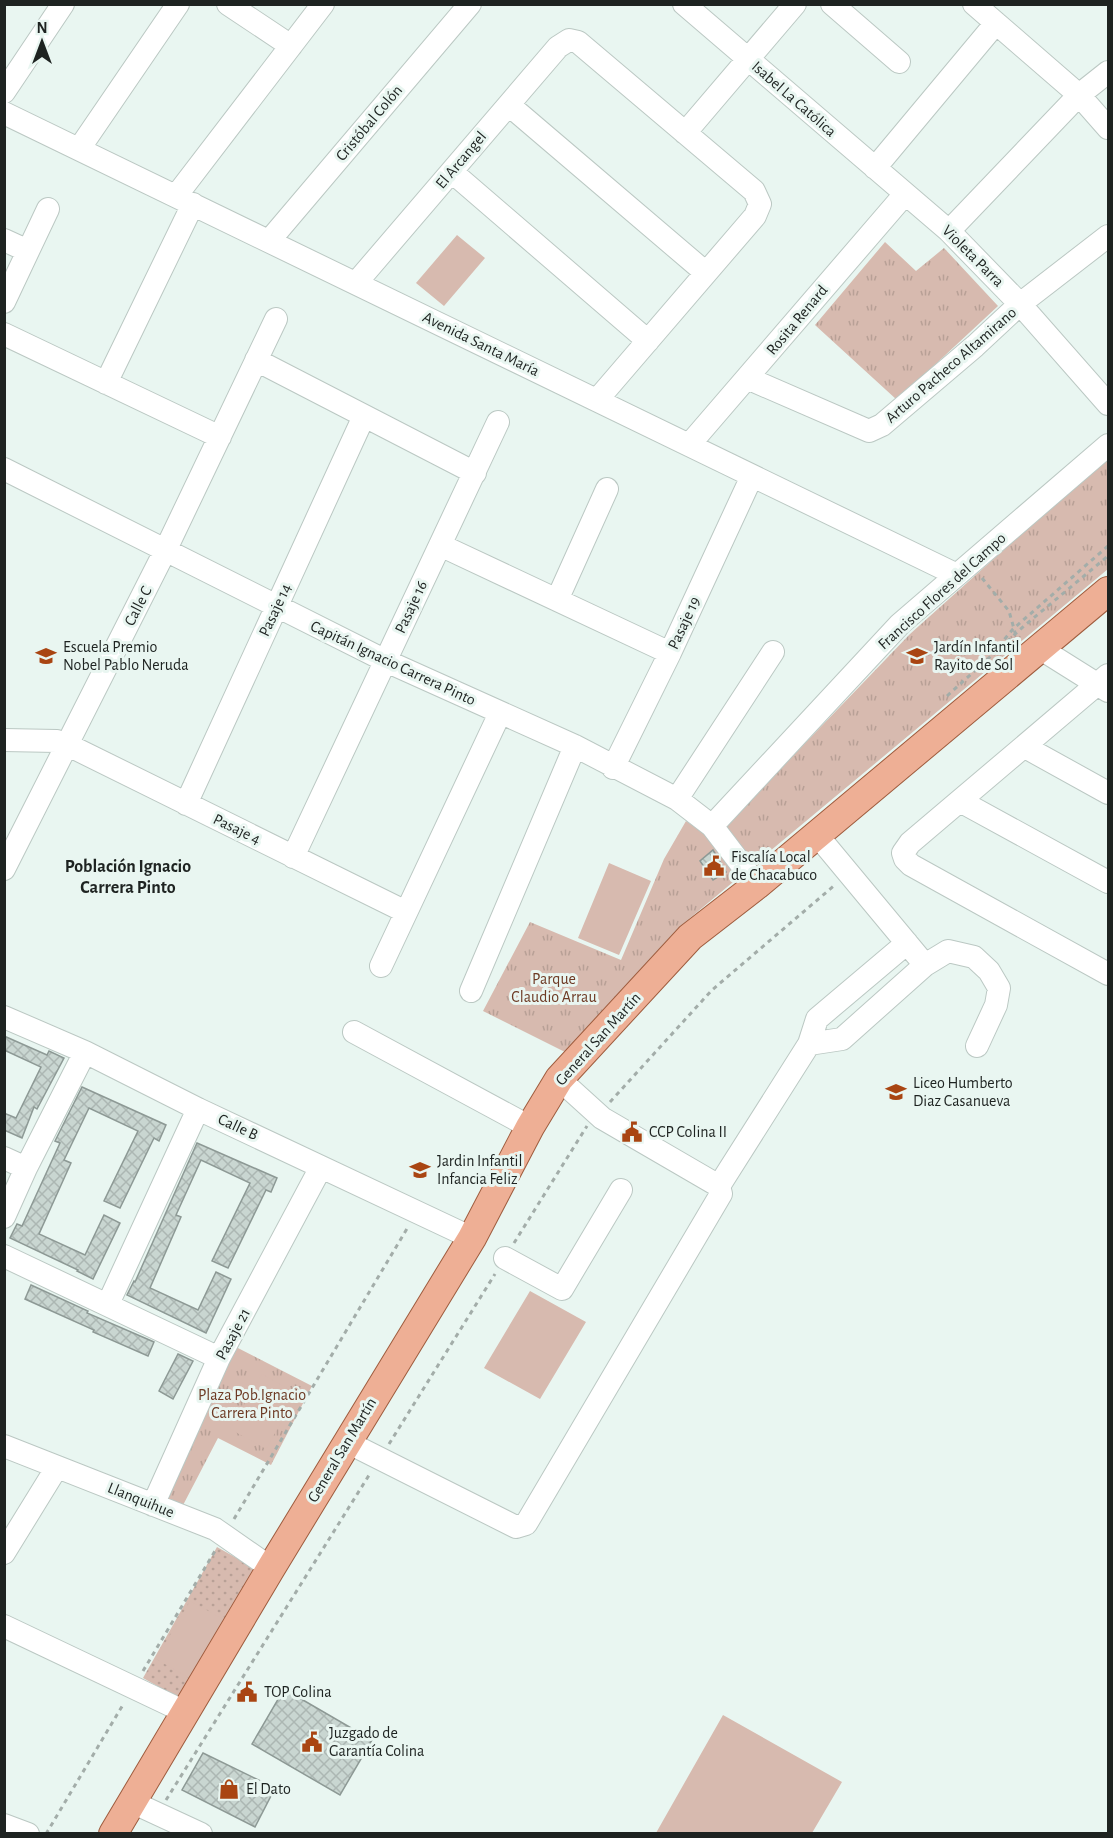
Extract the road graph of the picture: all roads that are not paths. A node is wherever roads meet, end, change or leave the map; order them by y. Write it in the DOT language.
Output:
graph roads {
  1 [pos="63,4"];
  2 [pos="178,4"];
  3 [pos="228,4"];
  4 [pos="323,4"];
  5 [pos="470,4"];
  6 [pos="684,4"];
  7 [pos="795,4"];
  8 [pos="832,4"];
  9 [pos="974,4"];
  10 [pos="996,23"];
  11 [pos="291,46"];
  12 [pos="748,59"];
  13 [pos="899,62"];
  14 [pos="1108,72"];
  15 [pos="4,92"];
  16 [pos="1079,95"];
  17 [pos="509,105"];
  18 [pos="4,113"];
  19 [pos="1108,128"];
  20 [pos="685,133"];
  21 [pos="79,149"];
  22 [pos="875,168"];
  23 [pos="452,172"];
  24 [pos="904,194"];
  25 [pos="184,200"];
  26 [pos="48,209"];
  27 [pos="949,231"];
  28 [pos="1108,236"];
  29 [pos="4,240"];
  30 [pos="269,241"];
  31 [pos="28,251"];
  32 [pos="706,273"];
  33 [pos="356,283"];
  34 [pos="4,302"];
  35 [pos="1020,304"];
  36 [pos="276,319"];
  37 [pos="4,334"];
  38 [pos="648,341"];
  39 [pos="256,360"];
  40 [pos="747,378"];
  41 [pos="106,383"];
  42 [pos="597,400"];
  43 [pos="1108,404"];
  44 [pos="364,416"];
  45 [pos="498,422"];
  46 [pos="220,437"];
  47 [pos="688,445"];
  48 [pos="1108,446"];
  49 [pos="4,469"];
  50 [pos="475,473"];
  51 [pos="753,476"];
  52 [pos="607,489"];
  53 [pos="440,545"];
  54 [pos="166,549"];
  55 [pos="963,569"];
  56 [pos="1108,591"];
  57 [pos="556,600"];
  58 [pos="276,607"];
  59 [pos="1030,646"];
  60 [pos="773,652"];
  61 [pos="670,653"];
  62 [pos="386,661"];
  63 [pos="1105,684"];
  64 [pos="500,714"];
  65 [pos="4,740"];
  66 [pos="68,745"];
  67 [pos="575,746"];
  68 [pos="1025,747"];
  69 [pos="613,768"];
  70 [pos="1108,793"];
  71 [pos="677,799"];
  72 [pos="960,801"];
  73 [pos="186,804"];
  74 [pos="712,826"];
  75 [pos="817,835"];
  76 [pos="294,856"];
  77 [pos="5,865"];
  78 [pos="1108,882"];
  79 [pos="757,885"];
  80 [pos="406,912"];
  81 [pos="907,943"];
  82 [pos="925,965"];
  83 [pos="381,966"];
  84 [pos="1108,975"];
  85 [pos="471,991"];
  86 [pos="4,1017"];
  87 [pos="354,1032"];
  88 [pos="809,1044"];
  89 [pos="977,1046"];
  90 [pos="85,1052"];
  91 [pos="559,1079"];
  92 [pos="198,1109"];
  93 [pos="530,1127"];
  94 [pos="4,1158"];
  95 [pos="321,1167"];
  96 [pos="26,1168"];
  97 [pos="719,1186"];
  98 [pos="621,1190"];
  99 [pos="4,1217"];
  100 [pos="472,1238"];
  101 [pos="4,1256"];
  102 [pos="505,1258"];
  103 [pos="108,1304"];
  104 [pos="219,1358"];
  105 [pos="347,1442"];
  106 [pos="4,1446"];
  107 [pos="57,1467"];
  108 [pos="153,1504"];
  109 [pos="4,1553"];
  110 [pos="271,1568"];
  111 [pos="4,1626"];
  112 [pos="185,1712"];
  113 [pos="144,1808"];
  114 [pos="4,1824"];
  115 [pos="28,1833"];
  116 [pos="113,1833"];
  117 [pos="201,1833"];
  1 -- 15 [label="street"];
  2 -- 21 [label="street"];
  3 -- 11 [label="street"];
  4 -- 11 [label="street"];
  5 -- 30 [label="street, Cristóbal Colón"];
  6 -- 12 [label="street, Isabel La Católica"];
  7 -- 12 [label="street"];
  8 -- 13 [label="street"];
  9 -- 10 [label="street"];
  10 -- 16 [label="street"];
  10 -- 22 [label="street"];
  11 -- 25 [label="street"];
  12 -- 20 [label="street"];
  12 -- 22 [label="street, Isabel La Católica"];
  14 -- 16 [label="street"];
  16 -- 19 [label="street"];
  16 -- 27 [label="street"];
  17 -- 20 [label="street, El Arcangel"];
  17 -- 23 [label="street, El Arcangel"];
  17 -- 32 [label="street"];
  18 -- 21 [label="street, Avenida Santa María"];
  20 -- 32 [label="street"];
  21 -- 25 [label="street, Avenida Santa María"];
  22 -- 24 [label="street, Isabel La Católica"];
  23 -- 33 [label="street, El Arcangel"];
  23 -- 38 [label="street"];
  24 -- 27 [label="street, Violeta Parra"];
  24 -- 40 [label="street, Rosita Renard"];
  25 -- 30 [label="street, Avenida Santa María"];
  25 -- 41 [label="street"];
  26 -- 31 [label="street"];
  27 -- 35 [label="street, Violeta Parra"];
  28 -- 35 [label="street, Arturo Pacheco Altamirano"];
  29 -- 31 [label="street"];
  30 -- 33 [label="street, Avenida Santa María"];
  31 -- 34 [label="street"];
  32 -- 38 [label="street"];
  33 -- 42 [label="street, Avenida Santa María"];
  35 -- 40 [label="street, Arturo Pacheco Altamirano"];
  35 -- 43 [label="street, Violeta Parra"];
  36 -- 39 [label="street, Calle C"];
  37 -- 41 [label="street"];
  38 -- 42 [label="street"];
  39 -- 44 [label="street"];
  39 -- 46 [label="street, Calle C"];
  40 -- 47 [label="street, Rosita Renard"];
  41 -- 46 [label="street"];
  42 -- 47 [label="street, Avenida Santa María"];
  44 -- 50 [label="street"];
  44 -- 58 [label="street, Pasaje 14"];
  45 -- 50 [label="street, Pasaje 16"];
  46 -- 54 [label="street, Calle C"];
  47 -- 51 [label="street, Avenida Santa María"];
  48 -- 55 [label="street, Francisco Flores del Campo"];
  49 -- 54 [label="street, Capitán Ignacio Carrera Pinto"];
  50 -- 53 [label="street, Pasaje 16"];
  51 -- 55 [label="street, Avenida Santa María"];
  51 -- 61 [label="street, Pasaje 19"];
  52 -- 57 [label="street"];
  53 -- 57 [label="street"];
  53 -- 62 [label="street, Pasaje 16"];
  54 -- 58 [label="street, Capitán Ignacio Carrera Pinto"];
  54 -- 66 [label="street, Calle C"];
  55 -- 74 [label="street, Francisco Flores del Campo"];
  56 -- 59 [label="main road, General San Martín"];
  57 -- 61 [label="street"];
  58 -- 62 [label="street, Capitán Ignacio Carrera Pinto"];
  58 -- 73 [label="street, Pasaje 14"];
  59 -- 63 [label="street"];
  59 -- 75 [label="main road, General San Martín"];
  60 -- 71 [label="street"];
  61 -- 69 [label="street, Pasaje 19"];
  62 -- 64 [label="street, Capitán Ignacio Carrera Pinto"];
  62 -- 76 [label="street, Pasaje 16"];
  63 -- 68 [label="street"];
  64 -- 67 [label="street, Capitán Ignacio Carrera Pinto"];
  64 -- 80 [label="street"];
  65 -- 66 [label="street, Pasaje 4"];
  66 -- 73 [label="street, Pasaje 4"];
  66 -- 77 [label="street, Calle C"];
  67 -- 69 [label="street, Capitán Ignacio Carrera Pinto"];
  67 -- 85 [label="street"];
  68 -- 70 [label="street"];
  68 -- 72 [label="street"];
  69 -- 71 [label="street, Capitán Ignacio Carrera Pinto"];
  71 -- 74 [label="street, Capitán Ignacio Carrera Pinto"];
  72 -- 78 [label="street"];
  72 -- 84 [label="street"];
  73 -- 76 [label="street, Pasaje 4"];
  74 -- 79 [label="street, Capitán Ignacio Carrera Pinto"];
  75 -- 79 [label="main road, General San Martín"];
  75 -- 81 [label="street"];
  76 -- 80 [label="street, Pasaje 4"];
  79 -- 91 [label="main road, General San Martín"];
  80 -- 83 [label="street"];
  81 -- 82 [label="street"];
  81 -- 88 [label="street"];
  82 -- 88 [label="street"];
  82 -- 89 [label="street"];
  86 -- 90 [label="street, Calle B"];
  87 -- 93 [label="street"];
  88 -- 97 [label="street"];
  90 -- 92 [label="street, Calle B"];
  90 -- 96 [label="street"];
  91 -- 93 [label="main road, General San Martín"];
  91 -- 97 [label="street"];
  92 -- 95 [label="street, Calle B"];
  92 -- 103 [label="street"];
  93 -- 100 [label="main road, General San Martín"];
  94 -- 96 [label="street"];
  95 -- 100 [label="street, Calle B"];
  95 -- 104 [label="street, Pasaje 21"];
  96 -- 99 [label="street"];
  97 -- 105 [label="street"];
  98 -- 102 [label="street"];
  100 -- 105 [label="main road, General San Martín"];
  101 -- 103 [label="street"];
  103 -- 104 [label="street"];
  104 -- 108 [label="street, Pasaje 21"];
  105 -- 110 [label="main road, General San Martín"];
  106 -- 107 [label="street, Llanquihue"];
  107 -- 108 [label="street, Llanquihue"];
  107 -- 109 [label="street"];
  108 -- 110 [label="street, Llanquihue"];
  110 -- 112 [label="main road, General San Martín"];
  111 -- 112 [label="street"];
  112 -- 113 [label="main road, General San Martín"];
  113 -- 116 [label="main road, General San Martín"];
  113 -- 117 [label="street"];
  114 -- 115 [label="street"];
}
